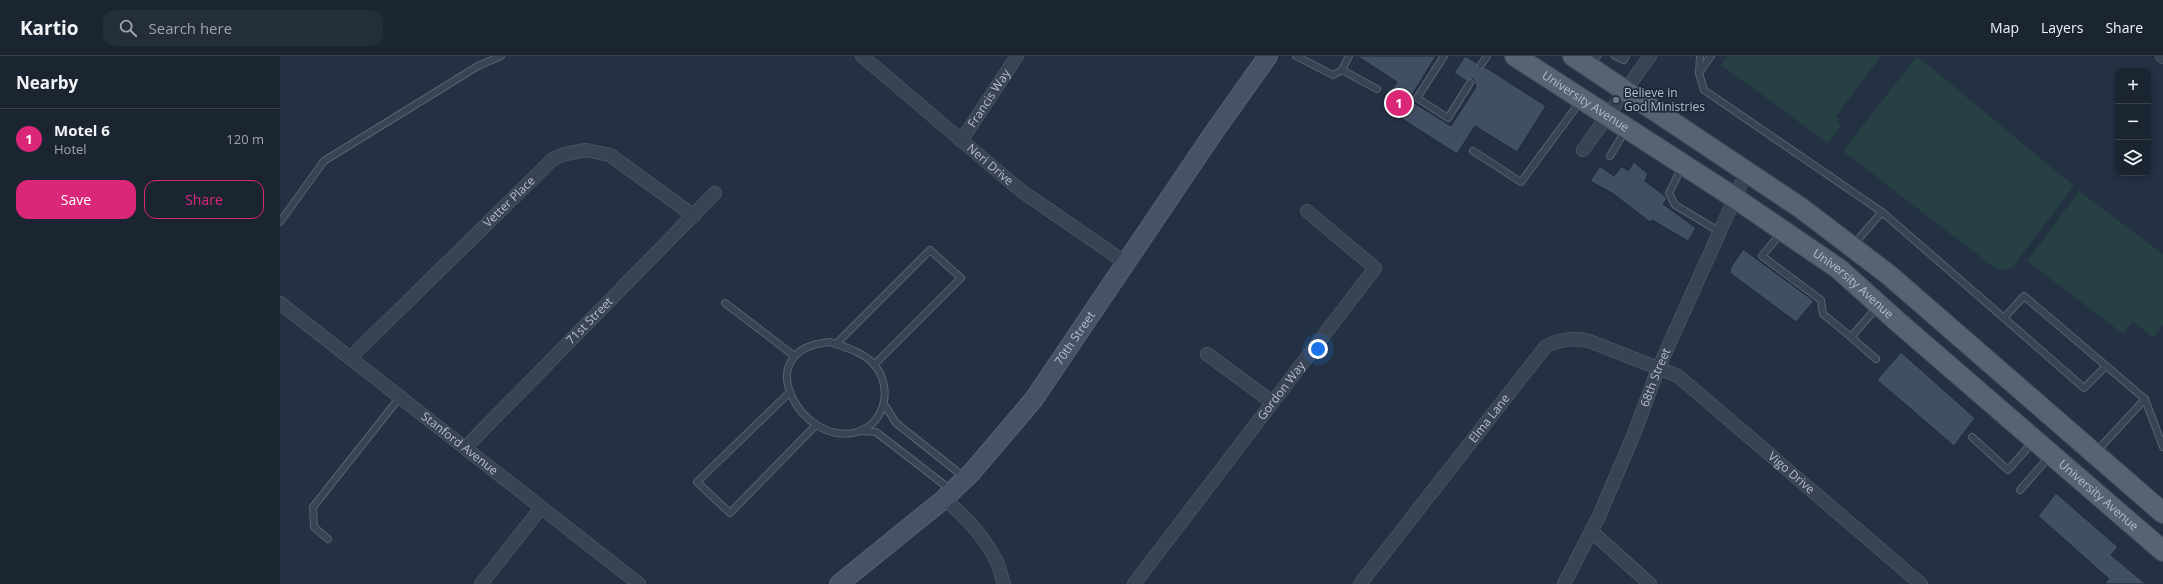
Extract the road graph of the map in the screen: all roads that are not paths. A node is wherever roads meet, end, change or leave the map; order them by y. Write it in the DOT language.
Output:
graph roads {
  1 [pos="501,56"];
  2 [pos="862,56"];
  3 [pos="1018,56"];
  4 [pos="1268,56"];
  5 [pos="1296,56"];
  6 [pos="1349,56"];
  7 [pos="1444,56"];
  8 [pos="1487,56"];
  9 [pos="1515,56"];
  10 [pos="1573,56"];
  11 [pos="1615,56"];
  12 [pos="1626,56"];
  13 [pos="1650,56"];
  14 [pos="1700,56"];
  15 [pos="1711,56"];
  16 [pos="1593,61"];
  17 [pos="1481,65"];
  18 [pos="1342,70"];
  19 [pos="1699,72"];
  20 [pos="1470,83"];
  21 [pos="1377,89"];
  22 [pos="1624,90"];
  23 [pos="1582,99"];
  24 [pos="1607,115"];
  25 [pos="1627,128"];
  26 [pos="961,141"];
  27 [pos="1583,150"];
  28 [pos="1473,151"];
  29 [pos="1610,156"];
  30 [pos="1684,164"];
  31 [pos="1747,171"];
  32 [pos="715,193"];
  33 [pos="1735,198"];
  34 [pos="1307,211"];
  35 [pos="1882,212"];
  36 [pos="694,216"];
  37 [pos="280,222"];
  38 [pos="1783,230"];
  39 [pos="1720,232"];
  40 [pos="1852,246"];
  41 [pos="1126,263"];
  42 [pos="280,303"];
  43 [pos="725,303"];
  44 [pos="1879,305"];
  45 [pos="2004,318"];
  46 [pos="1850,337"];
  47 [pos="836,344"];
  48 [pos="1207,354"];
  49 [pos="793,355"];
  50 [pos="350,358"];
  51 [pos="1876,359"];
  52 [pos="874,365"];
  53 [pos="2106,366"];
  54 [pos="1658,369"];
  55 [pos="790,392"];
  56 [pos="400,397"];
  57 [pos="2145,399"];
  58 [pos="1272,402"];
  59 [pos="884,404"];
  60 [pos="816,425"];
  61 [pos="861,431"];
  62 [pos="1972,437"];
  63 [pos="2035,440"];
  64 [pos="2163,447"];
  65 [pos="465,448"];
  66 [pos="2095,453"];
  67 [pos="2051,454"];
  68 [pos="2076,475"];
  69 [pos="965,478"];
  70 [pos="2020,490"];
  71 [pos="948,495"];
  72 [pos="541,508"];
  73 [pos="2163,513"];
  74 [pos="1591,531"];
  75 [pos="328,539"];
  76 [pos="2163,551"];
  77 [pos="481,584"];
  78 [pos="639,584"];
  79 [pos="839,584"];
  80 [pos="1004,584"];
  81 [pos="1134,584"];
  82 [pos="1360,584"];
  83 [pos="1564,584"];
  84 [pos="1650,584"];
  85 [pos="1921,584"];
  1 -- 37 [label="lane"];
  2 -- 26 [label="street, Neri Drive"];
  3 -- 26 [label="street, Francis Way"];
  4 -- 41 [label="main road, 70th Street"];
  5 -- 18 [label="lane"];
  6 -- 18 [label="lane"];
  7 -- 20 [label="lane"];
  8 -- 17 [label="lane"];
  9 -- 23 [label="main road, University Avenue"];
  10 -- 16 [label="main road"];
  11 -- 12 [label="lane"];
  13 -- 22 [label="street"];
  14 -- 19 [label="lane"];
  15 -- 19 [label="lane"];
  16 -- 22 [label="main road"];
  18 -- 21 [label="lane"];
  19 -- 35 [label="lane"];
  22 -- 24 [label="street"];
  22 -- 31 [label="main road"];
  23 -- 24 [label="main road, University Avenue"];
  23 -- 28 [label="lane"];
  24 -- 25 [label="main road, University Avenue"];
  24 -- 27 [label="street"];
  25 -- 29 [label="lane"];
  25 -- 30 [label="main road, University Avenue"];
  26 -- 41 [label="street, Neri Drive"];
  30 -- 33 [label="main road, University Avenue"];
  30 -- 39 [label="lane"];
  31 -- 33 [label="street, 68th Street"];
  31 -- 40 [label="main road"];
  32 -- 36 [label="street, 71st Street"];
  33 -- 38 [label="main road, University Avenue"];
  33 -- 39 [label="street, 68th Street"];
  34 -- 58 [label="street, Gordon Way"];
  35 -- 40 [label="lane"];
  35 -- 45 [label="lane"];
  36 -- 50 [label="street, Vetter Place"];
  36 -- 65 [label="street, 71st Street"];
  38 -- 44 [label="main road, University Avenue"];
  38 -- 46 [label="lane"];
  39 -- 54 [label="street, 68th Street"];
  40 -- 66 [label="main road"];
  41 -- 69 [label="main road, 70th Street"];
  42 -- 50 [label="street, Stanford Avenue"];
  43 -- 49 [label="lane"];
  44 -- 46 [label="lane"];
  44 -- 63 [label="main road, University Avenue"];
  45 -- 53 [label="lane"];
  45 -- 53 [label="lane"];
  46 -- 51 [label="lane"];
  47 -- 49 [label="lane"];
  47 -- 52 [label="lane"];
  47 -- 52 [label="lane"];
  48 -- 58 [label="street"];
  49 -- 55 [label="lane"];
  50 -- 56 [label="street, Stanford Avenue"];
  52 -- 59 [label="lane"];
  53 -- 57 [label="lane"];
  54 -- 74 [label="street, 68th Street"];
  54 -- 82 [label="street, Elma Lane"];
  54 -- 85 [label="street, Vigo Drive"];
  55 -- 60 [label="lane"];
  55 -- 60 [label="lane"];
  56 -- 65 [label="street, Stanford Avenue"];
  56 -- 75 [label="lane"];
  57 -- 64 [label="lane"];
  57 -- 66 [label="lane"];
  58 -- 81 [label="street, Gordon Way"];
  59 -- 61 [label="lane"];
  59 -- 69 [label="lane"];
  60 -- 61 [label="lane"];
  61 -- 71 [label="lane"];
  62 -- 63 [label="lane"];
  63 -- 67 [label="main road, University Avenue"];
  65 -- 72 [label="street, Stanford Avenue"];
  66 -- 68 [label="main road"];
  66 -- 73 [label="main road"];
  67 -- 68 [label="main road, University Avenue"];
  67 -- 70 [label="lane"];
  68 -- 76 [label="main road, University Avenue"];
  69 -- 71 [label="main road, 70th Street"];
  71 -- 79 [label="main road, 70th Street"];
  71 -- 80 [label="street"];
  72 -- 77 [label="street"];
  72 -- 78 [label="street, Stanford Avenue"];
  74 -- 83 [label="street, 68th Street"];
  74 -- 84 [label="street"];
}
